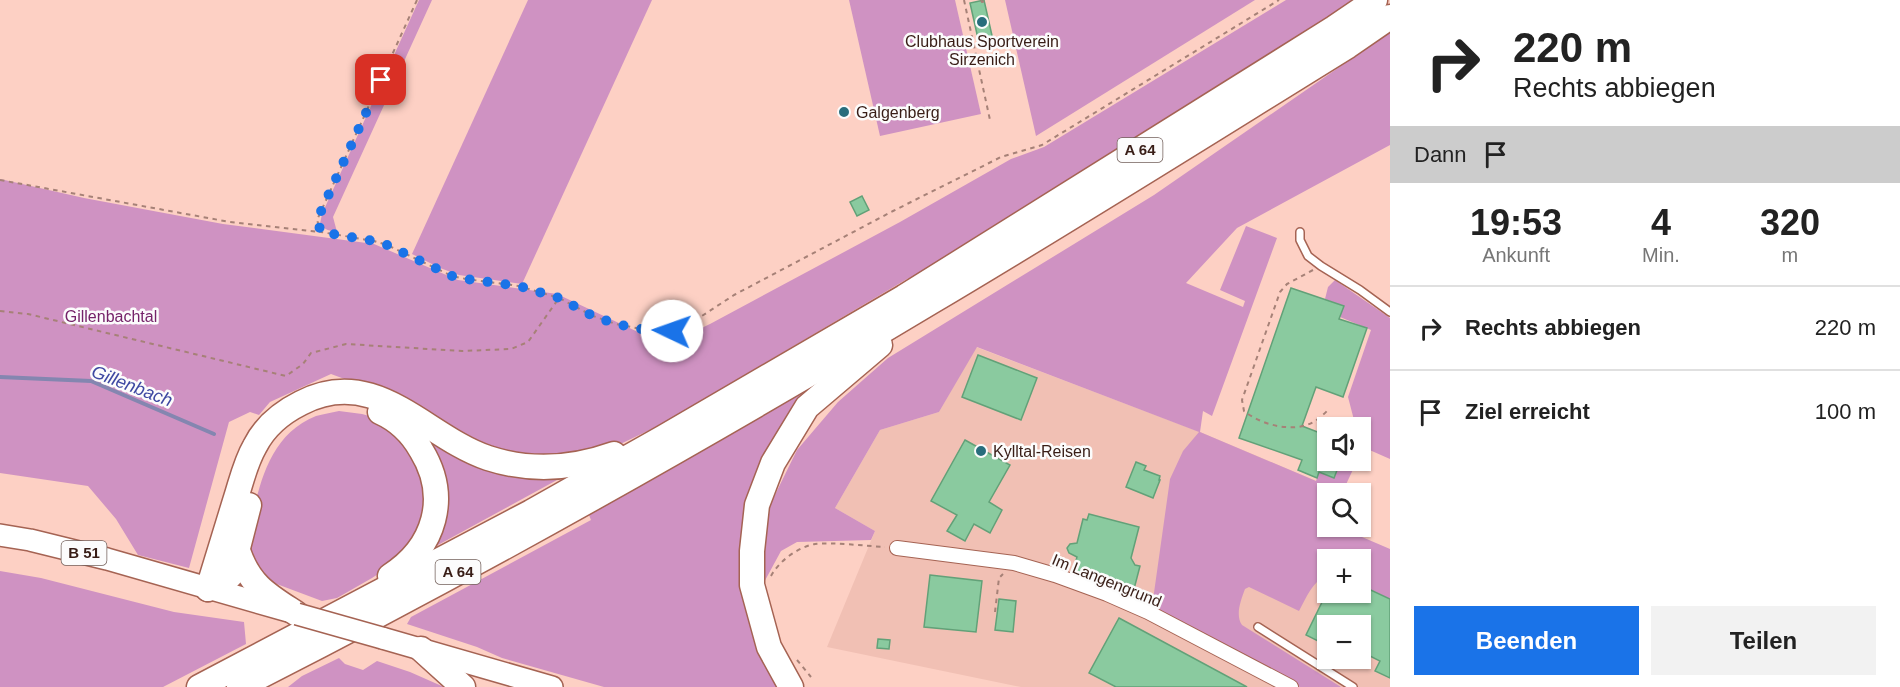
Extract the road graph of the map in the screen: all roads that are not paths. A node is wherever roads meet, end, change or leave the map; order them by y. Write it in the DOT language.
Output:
graph roads {
  1 [pos="1375,0"];
  2 [pos="1390,17"];
  3 [pos="1300,232"];
  4 [pos="933,301"];
  5 [pos="1390,312"];
  6 [pos="664,436"];
  7 [pos="0,535"];
  8 [pos="897,548"];
  9 [pos="238,551"];
  10 [pos="208,589"];
  11 [pos="300,624"];
  12 [pos="1258,627"];
  13 [pos="334,639"];
  14 [pos="422,650"];
  15 [pos="801,682"];
  16 [pos="199,687"];
  17 [pos="239,687"];
  18 [pos="279,687"];
  19 [pos="464,687"];
  20 [pos="552,687"];
  21 [pos="1290,687"];
  22 [pos="1353,687"];
  1 -- 6 [label="highway, A 64"];
  2 -- 4 [label="highway, A 64"];
  3 -- 5 [label="lane"];
  4 -- 13 [label="highway, A 64"];
  4 -- 15 [label="highway"];
  6 -- 10 [label="highway"];
  6 -- 11 [label="highway, A 64"];
  7 -- 10 [label="main road, B 51"];
  8 -- 21 [label="street, Im Langengrund"];
  9 -- 10 [label="highway"];
  9 -- 11 [label="highway"];
  9 -- 11 [label="highway"];
  10 -- 11 [label="main road, B 51"];
  11 -- 14 [label="main road, B 51, bridge"];
  11 -- 16 [label="highway, A 64"];
  12 -- 22 [label="lane"];
  13 -- 17 [label="highway, A 64"];
  13 -- 18 [label="highway"];
  14 -- 19 [label="highway"];
  14 -- 20 [label="main road, B 51"];
}
